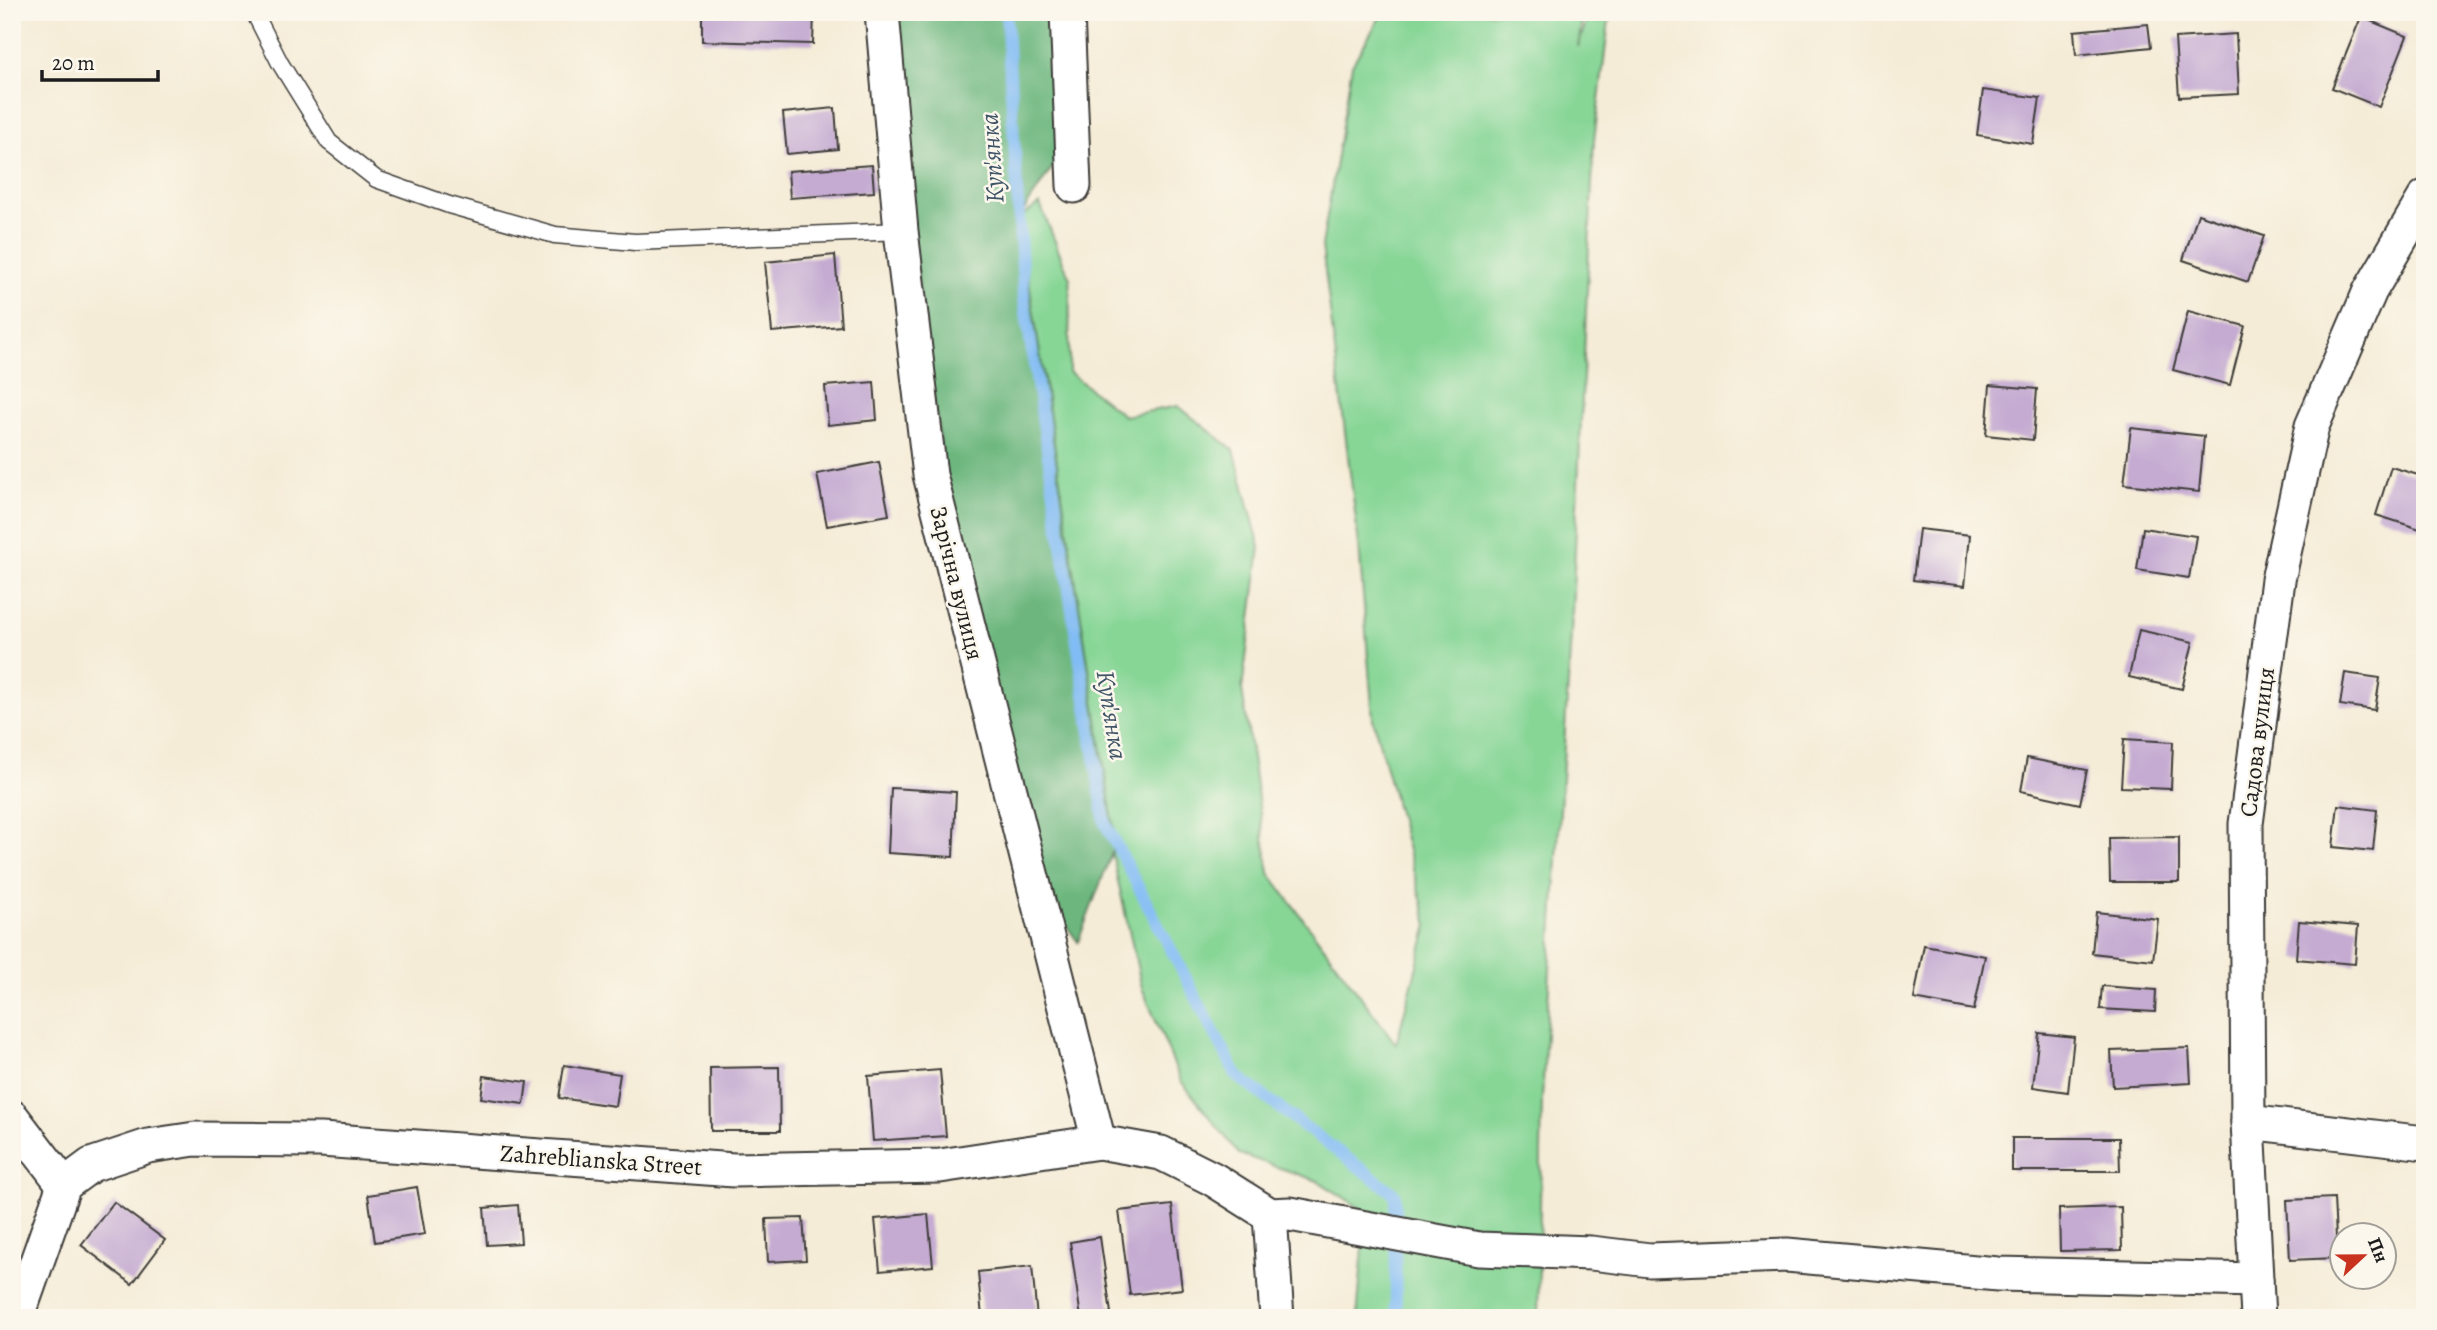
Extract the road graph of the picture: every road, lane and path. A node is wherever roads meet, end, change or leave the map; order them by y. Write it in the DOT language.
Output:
graph roads {
  1 [pos="254,12"];
  2 [pos="882,12"];
  3 [pos="1067,12"];
  4 [pos="1074,186"];
  5 [pos="2425,197"];
  6 [pos="901,231"];
  7 [pos="12,1118"];
  8 [pos="2248,1122"];
  9 [pos="1099,1142"];
  10 [pos="2425,1143"];
  11 [pos="64,1185"];
  12 [pos="1270,1216"];
  13 [pos="2256,1280"];
  14 [pos="17,1318"];
  15 [pos="1277,1318"];
  16 [pos="2258,1318"];
  1 -- 6 [label="lane"];
  2 -- 6 [label="street, Зарічна вулиця"];
  3 -- 4 [label="street"];
  5 -- 8 [label="street, Садова вулиця"];
  6 -- 9 [label="street, Зарічна вулиця"];
  7 -- 11 [label="street"];
  8 -- 10 [label="street"];
  8 -- 13 [label="street, Садова вулиця"];
  9 -- 11 [label="street, Zahreblianska Street"];
  9 -- 12 [label="street, Zahreblianska Street"];
  11 -- 14 [label="street"];
  12 -- 13 [label="street"];
  12 -- 15 [label="street"];
  13 -- 16 [label="street, Садова вулиця"];
}
